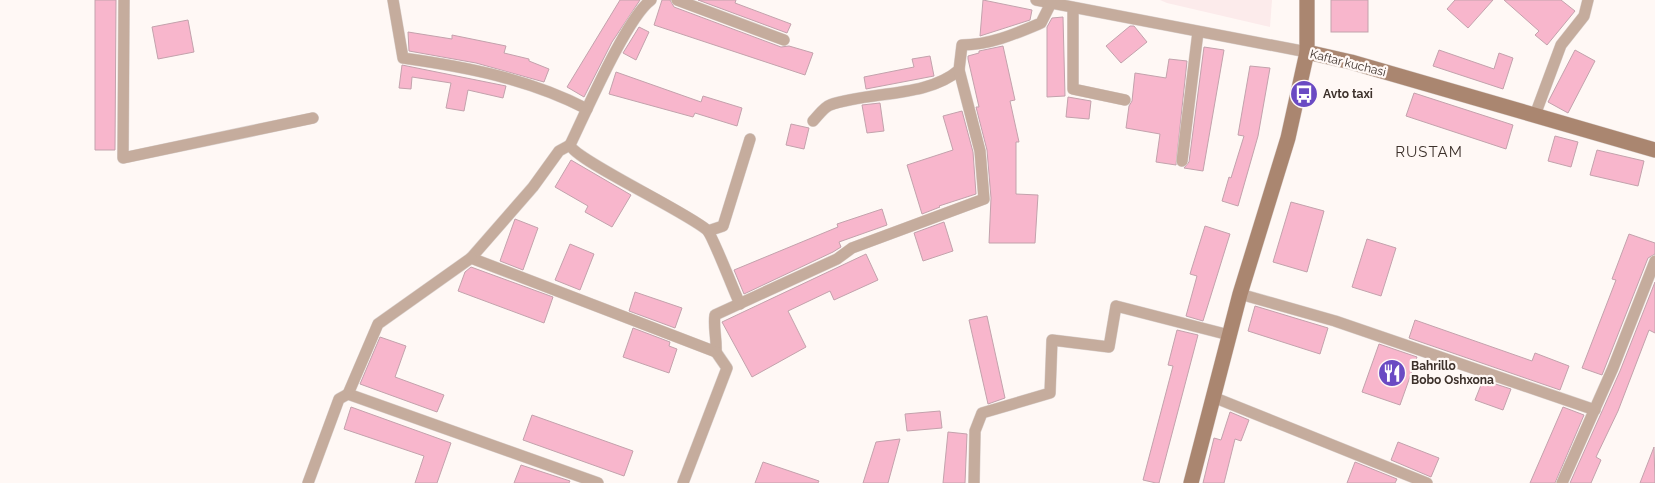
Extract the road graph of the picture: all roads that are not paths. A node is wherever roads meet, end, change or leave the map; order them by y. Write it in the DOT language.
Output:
graph roads {
  1 [pos="124,0"];
  2 [pos="393,0"];
  3 [pos="651,0"];
  4 [pos="677,0"];
  5 [pos="1036,0"];
  6 [pos="1307,0"];
  7 [pos="1588,0"];
  8 [pos="1051,4"];
  9 [pos="1073,8"];
  10 [pos="1198,32"];
  11 [pos="784,40"];
  12 [pos="1307,52"];
  13 [pos="959,70"];
  14 [pos="1125,100"];
  15 [pos="587,109"];
  16 [pos="1535,115"];
  17 [pos="313,118"];
  18 [pos="813,121"];
  19 [pos="750,139"];
  20 [pos="570,145"];
  21 [pos="1655,150"];
  22 [pos="1182,161"];
  23 [pos="708,231"];
  24 [pos="471,258"];
  25 [pos="1655,261"];
  26 [pos="1240,294"];
  27 [pos="740,304"];
  28 [pos="1229,335"];
  29 [pos="716,352"];
  30 [pos="348,394"];
  31 [pos="1213,397"];
  32 [pos="1595,410"];
  33 [pos="308,483"];
  34 [pos="598,483"];
  35 [pos="682,483"];
  36 [pos="974,483"];
  37 [pos="1191,483"];
  38 [pos="1426,483"];
  39 [pos="1562,483"];
  1 -- 17 [label="street"];
  2 -- 15 [label="street"];
  3 -- 15 [label="street"];
  4 -- 11 [label="street"];
  5 -- 8 [label="street, Kaftar kuchasi"];
  6 -- 12 [label="main road"];
  7 -- 16 [label="street"];
  8 -- 9 [label="street, Kaftar kuchasi"];
  8 -- 13 [label="street"];
  9 -- 10 [label="street, Kaftar kuchasi"];
  9 -- 14 [label="street"];
  10 -- 12 [label="street, Kaftar kuchasi"];
  10 -- 22 [label="street"];
  12 -- 16 [label="main road, Kaftar kuchasi"];
  12 -- 26 [label="main road"];
  13 -- 18 [label="street"];
  13 -- 27 [label="street"];
  15 -- 20 [label="street"];
  16 -- 21 [label="main road, Kaftar kuchasi"];
  19 -- 23 [label="street"];
  20 -- 23 [label="street"];
  20 -- 24 [label="street"];
  23 -- 27 [label="street"];
  24 -- 29 [label="street"];
  24 -- 30 [label="street"];
  25 -- 32 [label="street"];
  26 -- 28 [label="main road"];
  26 -- 32 [label="street"];
  27 -- 29 [label="street"];
  28 -- 31 [label="main road"];
  28 -- 36 [label="street"];
  29 -- 35 [label="street"];
  30 -- 33 [label="street"];
  30 -- 34 [label="street"];
  31 -- 37 [label="main road"];
  31 -- 38 [label="street"];
  32 -- 39 [label="street"];
}
